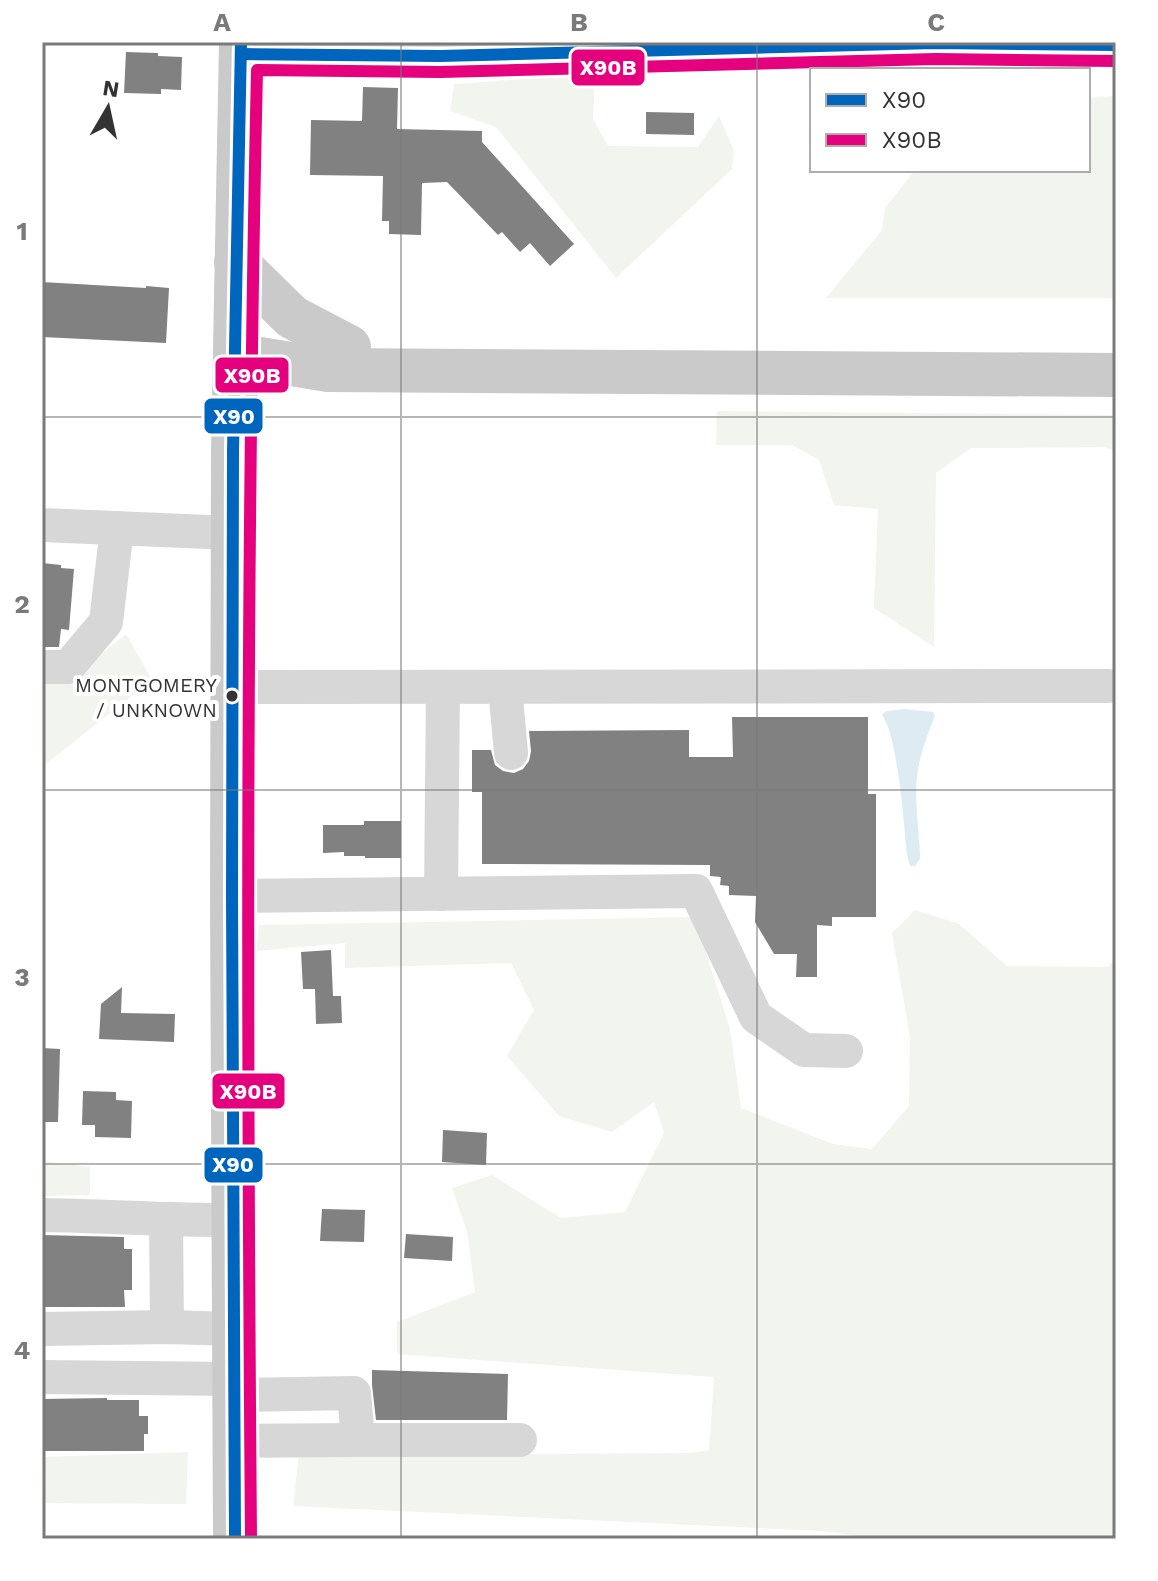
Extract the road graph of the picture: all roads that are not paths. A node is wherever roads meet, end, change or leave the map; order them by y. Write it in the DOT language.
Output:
graph roads {
  1 [pos="903,43"];
  2 [pos="1116,45"];
  3 [pos="638,46"];
  4 [pos="241,48"];
  5 [pos="236,262"];
  6 [pos="349,347"];
  7 [pos="1116,349"];
  8 [pos="235,355"];
  9 [pos="1116,375"];
  10 [pos="42,525"];
  11 [pos="117,528"];
  12 [pos="233,533"];
  13 [pos="42,667"];
  14 [pos="1108,686"];
  15 [pos="233,687"];
  16 [pos="443,687"];
  17 [pos="505,687"];
  18 [pos="511,753"];
  19 [pos="441,894"];
  20 [pos="232,896"];
  21 [pos="846,1051"];
  22 [pos="42,1215"];
  23 [pos="166,1220"];
  24 [pos="233,1220"];
  25 [pos="167,1327"];
  26 [pos="42,1329"];
  27 [pos="234,1329"];
  28 [pos="42,1377"];
  29 [pos="234,1387"];
  30 [pos="358,1440"];
  31 [pos="520,1440"];
  32 [pos="235,1441"];
  33 [pos="235,1539"];
  1 -- 2 [label="lane"];
  1 -- 3 [label="lane"];
  3 -- 4 [label="lane"];
  4 -- 5 [label="main road"];
  5 -- 6 [label="main road"];
  5 -- 8 [label="main road"];
  6 -- 7 [label="main road"];
  6 -- 8 [label="main road"];
  8 -- 9 [label="main road"];
  8 -- 12 [label="main road"];
  10 -- 11 [label="lane"];
  11 -- 12 [label="lane"];
  11 -- 13 [label="lane"];
  12 -- 15 [label="main road"];
  14 -- 17 [label="lane"];
  15 -- 16 [label="lane"];
  15 -- 20 [label="main road"];
  16 -- 17 [label="lane"];
  16 -- 19 [label="lane"];
  17 -- 18 [label="lane"];
  19 -- 20 [label="lane"];
  19 -- 21 [label="lane"];
  20 -- 24 [label="main road"];
  22 -- 23 [label="lane"];
  23 -- 24 [label="lane"];
  23 -- 25 [label="lane"];
  24 -- 27 [label="main road"];
  25 -- 26 [label="lane"];
  25 -- 27 [label="lane"];
  27 -- 29 [label="main road"];
  28 -- 29 [label="lane"];
  29 -- 30 [label="lane"];
  29 -- 32 [label="main road"];
  30 -- 31 [label="lane"];
  30 -- 32 [label="lane"];
  32 -- 33 [label="main road"];
}
